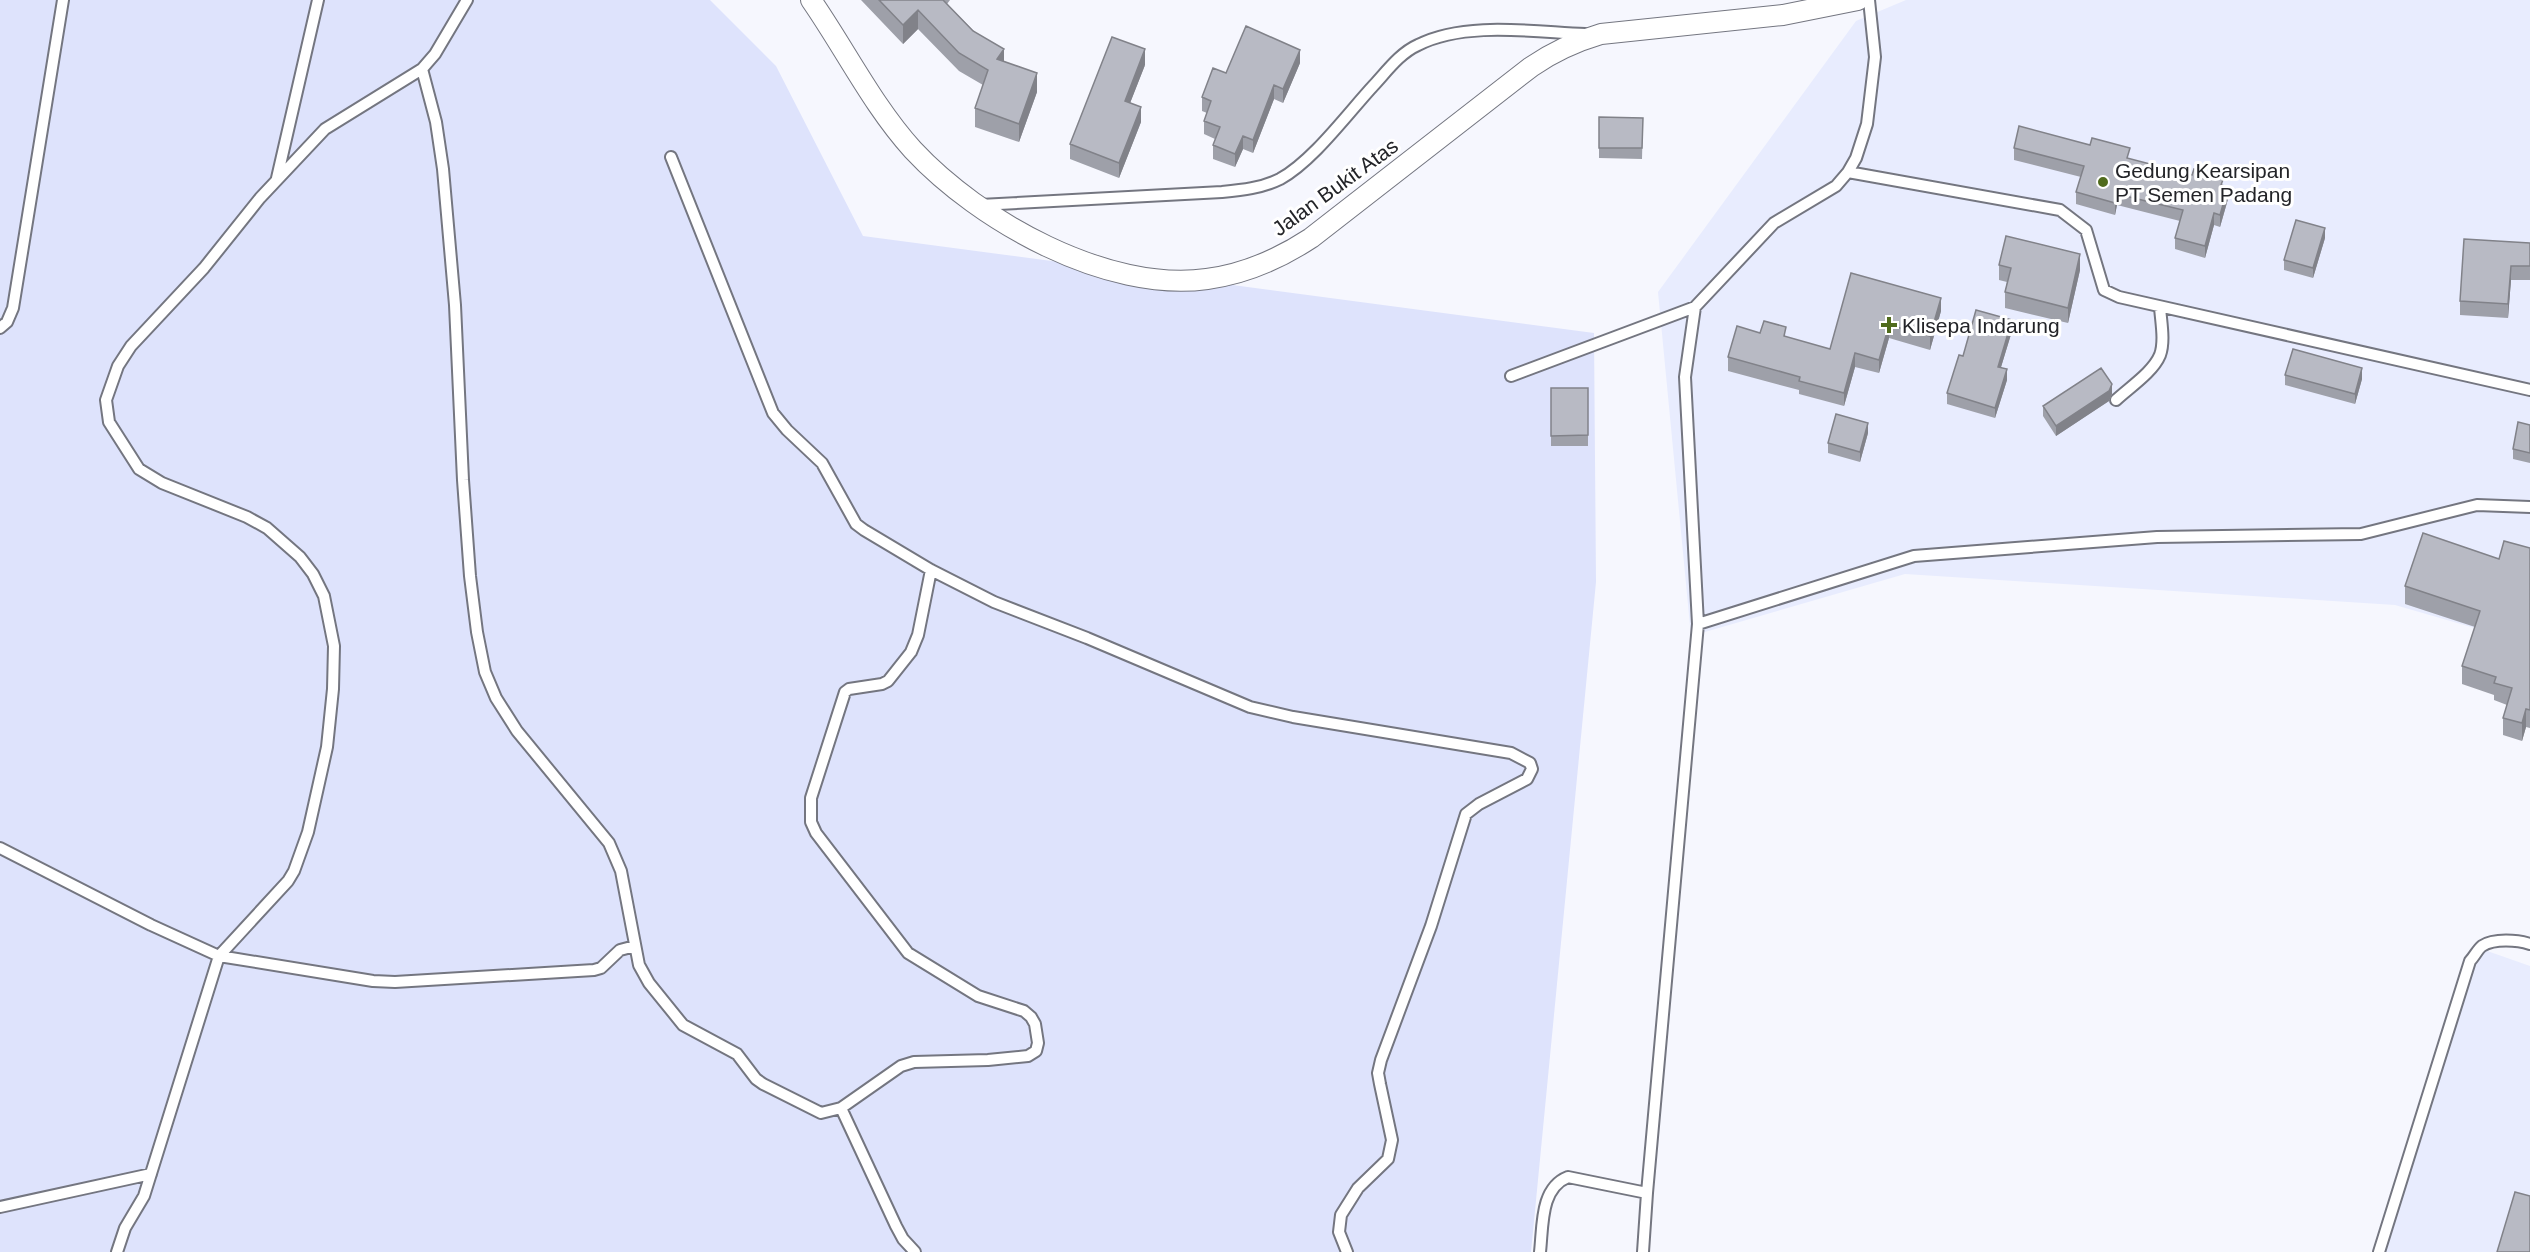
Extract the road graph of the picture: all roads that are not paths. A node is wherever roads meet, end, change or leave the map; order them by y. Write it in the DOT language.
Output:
graph roads {
  1 [pos="63,0"];
  2 [pos="318,0"];
  3 [pos="467,0"];
  4 [pos="811,0"];
  5 [pos="1858,0"];
  6 [pos="1869,0"];
  7 [pos="1601,34"];
  8 [pos="422,69"];
  9 [pos="671,157"];
  10 [pos="1848,172"];
  11 [pos="277,179"];
  12 [pos="976,205"];
  13 [pos="1695,306"];
  14 [pos="2160,307"];
  15 [pos="0,328"];
  16 [pos="1511,376"];
  17 [pos="2530,390"];
  18 [pos="2116,400"];
  19 [pos="2530,507"];
  20 [pos="931,570"];
  21 [pos="1698,624"];
  22 [pos="0,848"];
  23 [pos="2530,944"];
  24 [pos="635,946"];
  25 [pos="219,956"];
  26 [pos="840,1108"];
  27 [pos="151,1174"];
  28 [pos="1647,1193"];
  29 [pos="0,1207"];
  30 [pos="117,1252"];
  31 [pos="915,1252"];
  32 [pos="1347,1252"];
  33 [pos="1540,1252"];
  34 [pos="1643,1252"];
  35 [pos="2379,1252"];
  1 -- 15 [label="lane"];
  2 -- 11 [label="lane"];
  3 -- 8 [label="lane"];
  4 -- 12 [label="street, Jalan Bukit Atas"];
  5 -- 7 [label="street, Jalan Bukit Atas"];
  6 -- 10 [label="lane"];
  7 -- 12 [label="lane"];
  7 -- 12 [label="street, Jalan Bukit Atas"];
  8 -- 11 [label="lane"];
  8 -- 24 [label="lane"];
  9 -- 20 [label="lane"];
  10 -- 13 [label="lane"];
  10 -- 14 [label="lane"];
  11 -- 25 [label="lane"];
  13 -- 16 [label="lane"];
  13 -- 21 [label="lane"];
  14 -- 17 [label="lane"];
  14 -- 18 [label="lane"];
  19 -- 21 [label="lane"];
  20 -- 26 [label="lane"];
  20 -- 32 [label="lane"];
  21 -- 28 [label="lane"];
  22 -- 25 [label="lane"];
  23 -- 35 [label="lane"];
  24 -- 25 [label="lane"];
  24 -- 26 [label="lane"];
  25 -- 27 [label="lane"];
  26 -- 31 [label="lane"];
  27 -- 29 [label="lane"];
  27 -- 30 [label="lane"];
  28 -- 33 [label="lane"];
  28 -- 34 [label="lane"];
}
